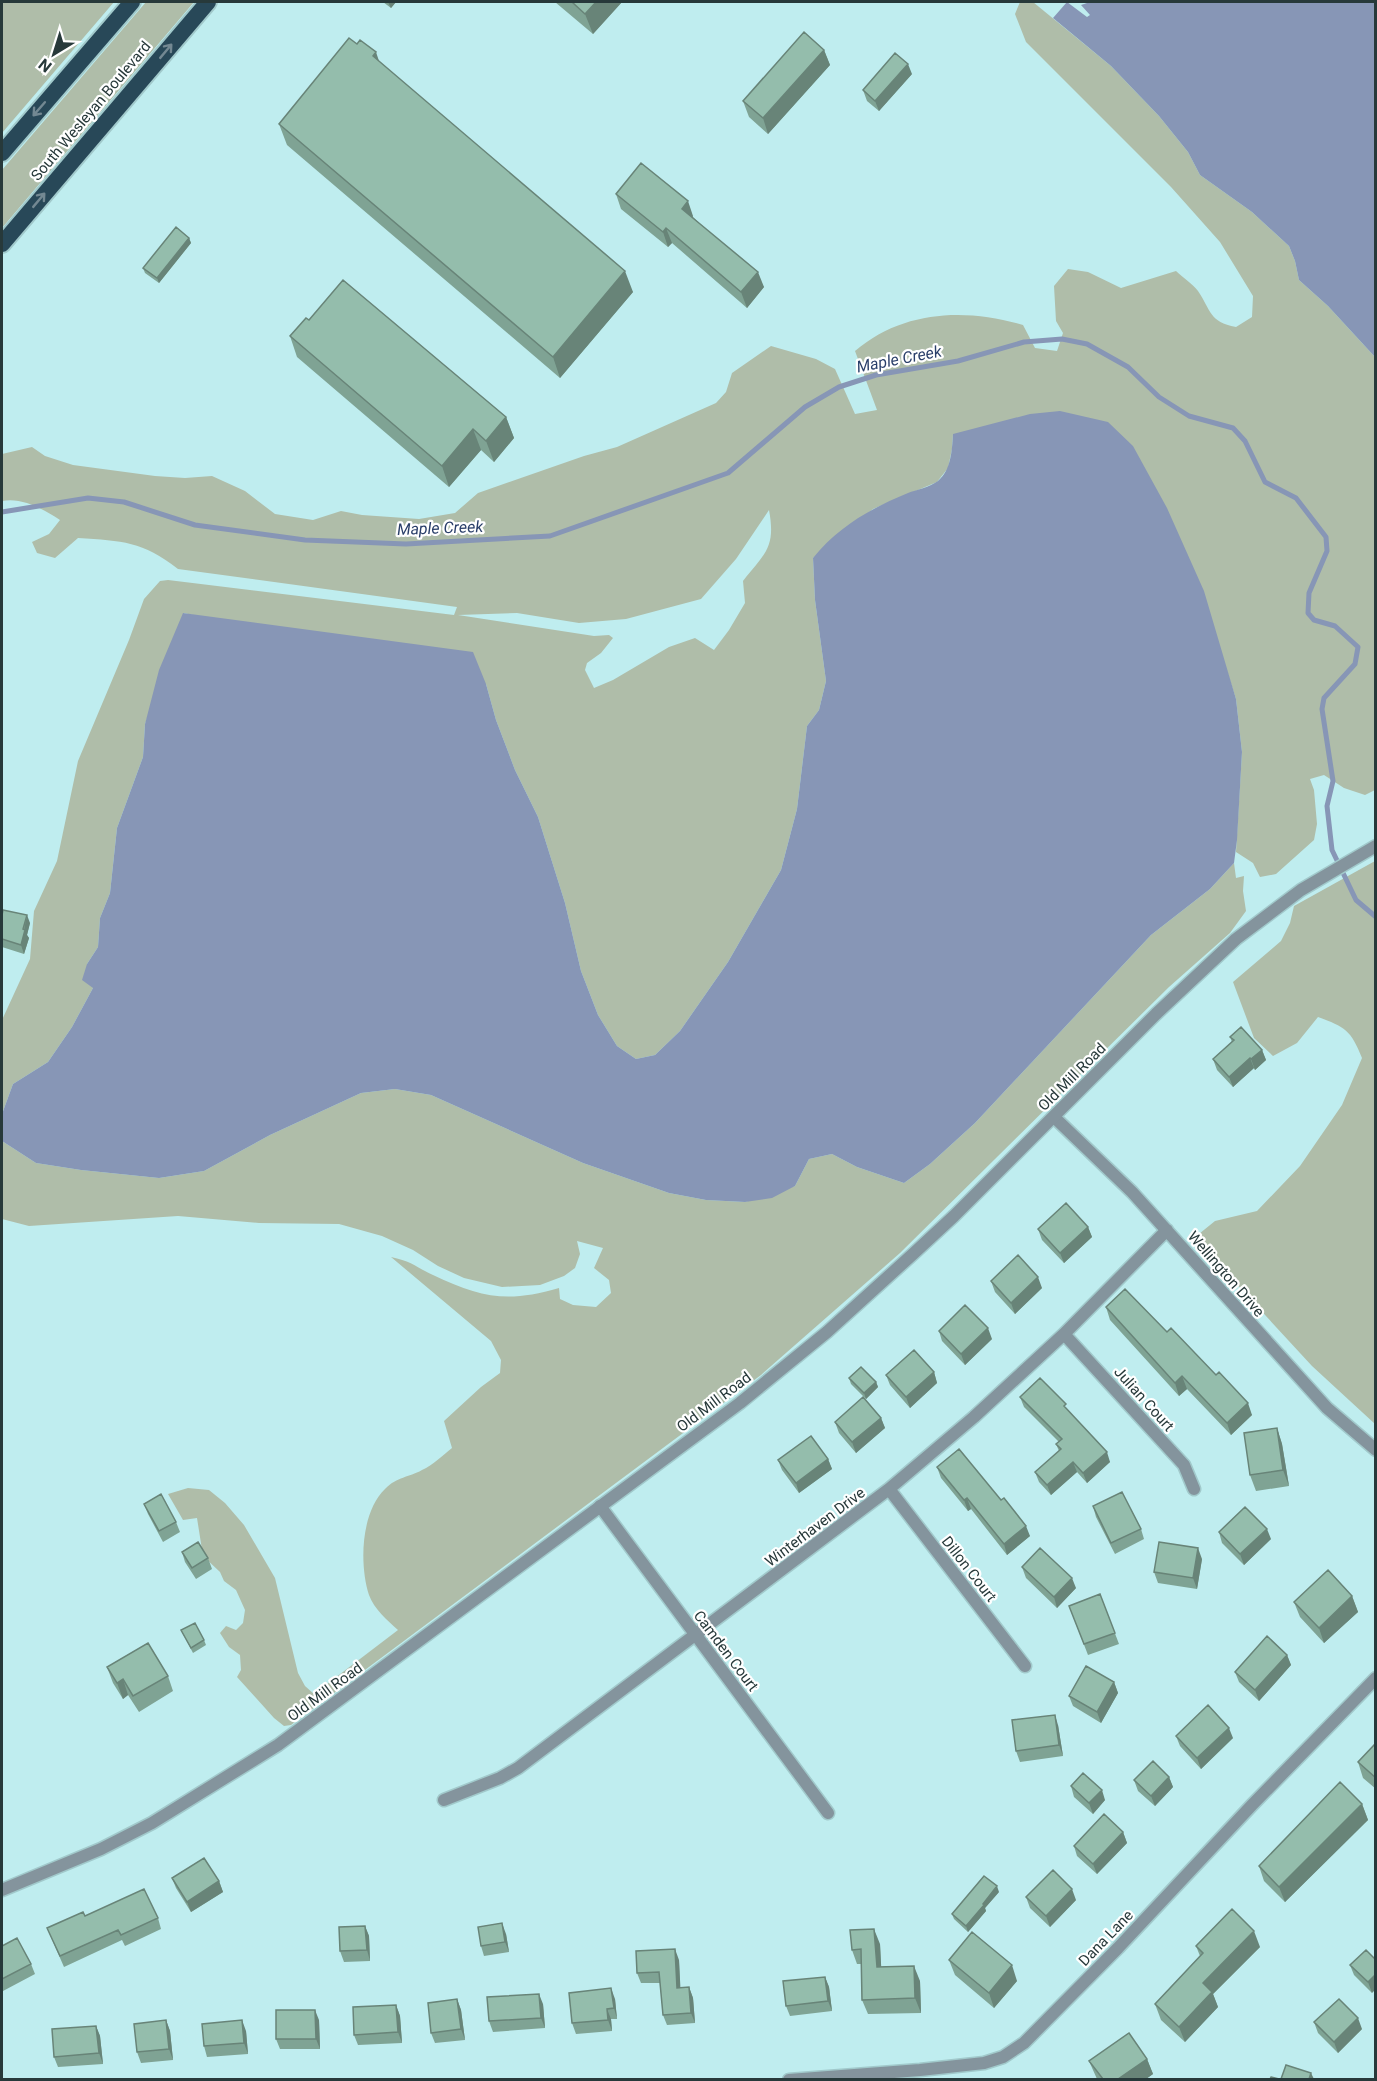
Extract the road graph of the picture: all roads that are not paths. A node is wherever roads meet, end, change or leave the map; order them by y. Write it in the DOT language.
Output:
graph roads {
  1 [pos="132,2"];
  2 [pos="208,2"];
  3 [pos="2,153"];
  4 [pos="2,244"];
  5 [pos="1376,846"];
  6 [pos="1054,1117"];
  7 [pos="1167,1230"];
  8 [pos="1064,1334"];
  9 [pos="1376,1450"];
  10 [pos="1194,1489"];
  11 [pos="889,1490"];
  12 [pos="600,1506"];
  13 [pos="695,1634"];
  14 [pos="1025,1666"];
  15 [pos="1376,1678"];
  16 [pos="444,1800"];
  17 [pos="828,1813"];
  18 [pos="2,1890"];
  19 [pos="789,2079"];
  1 -- 3 [label="highway, one-way"];
  4 -- 2 [label="highway, South Wesleyan Boulevard, one-way"];
  5 -- 6 [label="street, Old Mill Road"];
  6 -- 7 [label="street, Wellington Drive"];
  6 -- 12 [label="street, Old Mill Road"];
  7 -- 8 [label="street, Winterhaven Drive"];
  7 -- 9 [label="street, Wellington Drive"];
  8 -- 10 [label="street, Julian Court"];
  8 -- 11 [label="street, Winterhaven Drive"];
  11 -- 13 [label="street, Winterhaven Drive"];
  11 -- 14 [label="street, Dillon Court"];
  12 -- 13 [label="street, Camden Court"];
  12 -- 18 [label="street, Old Mill Road"];
  13 -- 16 [label="street, Winterhaven Drive"];
  13 -- 17 [label="street, Camden Court"];
  15 -- 19 [label="street, Dana Lane"];
}
